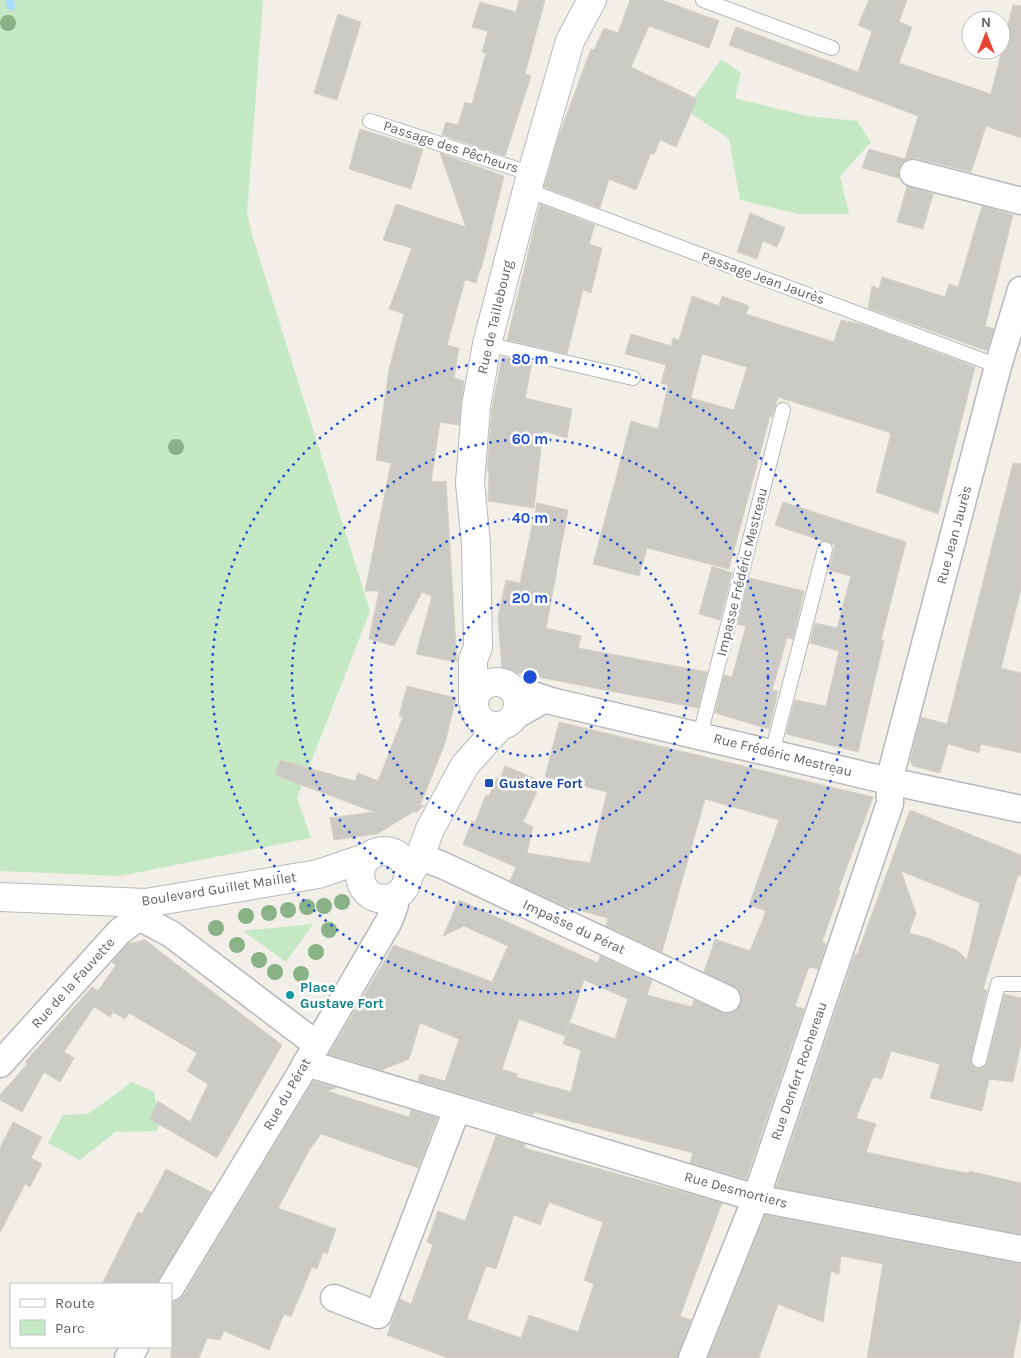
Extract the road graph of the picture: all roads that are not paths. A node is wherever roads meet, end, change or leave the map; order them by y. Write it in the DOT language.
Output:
graph roads {
  1 [pos="592,0"];
  2 [pos="703,0"];
  3 [pos="832,48"];
  4 [pos="370,121"];
  5 [pos="913,173"];
  6 [pos="529,182"];
  7 [pos="1021,201"];
  8 [pos="1021,290"];
  9 [pos="487,344"];
  10 [pos="998,366"];
  11 [pos="633,378"];
  12 [pos="783,410"];
  13 [pos="826,549"];
  14 [pos="478,647"];
  15 [pos="474,704"];
  16 [pos="507,704"];
  17 [pos="700,735"];
  18 [pos="772,753"];
  19 [pos="465,766"];
  20 [pos="890,781"];
  21 [pos="1021,809"];
  22 [pos="430,829"];
  23 [pos="377,854"];
  24 [pos="414,867"];
  25 [pos="318,874"];
  26 [pos="362,883"];
  27 [pos="0,897"];
  28 [pos="392,898"];
  29 [pos="142,910"];
  30 [pos="1021,984"];
  31 [pos="727,999"];
  32 [pos="311,1053"];
  33 [pos="978,1060"];
  34 [pos="0,1064"];
  35 [pos="457,1108"];
  36 [pos="756,1198"];
  37 [pos="1021,1249"];
  38 [pos="172,1284"];
  39 [pos="334,1298"];
  40 [pos="692,1358"];
  1 -- 6 [label="street, Rue de Taillebourg"];
  2 -- 3 [label="lane"];
  4 -- 6 [label="lane, Passage des Pêcheurs"];
  5 -- 7 [label="street"];
  6 -- 9 [label="street, Rue de Taillebourg"];
  6 -- 10 [label="lane, Passage Jean Jaurès"];
  8 -- 10 [label="street, Rue Jean Jaurès"];
  9 -- 11 [label="lane"];
  9 -- 14 [label="street, Rue de Taillebourg"];
  10 -- 20 [label="street, Rue Jean Jaurès"];
  12 -- 17 [label="lane, Impasse Frédéric Mestreau"];
  13 -- 18 [label="lane"];
  14 -- 15 [label="street, Rue de Taillebourg"];
  14 -- 16 [label="street, Rue de Taillebourg"];
  15 -- 16 [label="street"];
  15 -- 16 [label="street"];
  15 -- 19 [label="street"];
  16 -- 17 [label="street, Rue Frédéric Mestreau"];
  16 -- 19 [label="street"];
  17 -- 18 [label="street, Rue Frédéric Mestreau"];
  18 -- 20 [label="street, Rue Frédéric Mestreau"];
  19 -- 22 [label="street"];
  20 -- 21 [label="street, Rue Frédéric Mestreau"];
  20 -- 36 [label="street, Rue Denfert Rochereau"];
  22 -- 23 [label="street"];
  22 -- 24 [label="street"];
  23 -- 24 [label="street"];
  23 -- 25 [label="street, Boulevard Guillet Maillet"];
  23 -- 26 [label="street"];
  24 -- 28 [label="street"];
  24 -- 31 [label="street, Impasse du Pérat"];
  25 -- 26 [label="street, Boulevard Guillet Maillet"];
  25 -- 29 [label="street, Boulevard Guillet Maillet"];
  26 -- 28 [label="street"];
  27 -- 29 [label="street, Boulevard Guillet Maillet"];
  28 -- 32 [label="street, Rue du Pérat"];
  29 -- 32 [label="street"];
  29 -- 34 [label="street, Rue de la Fauvette"];
  30 -- 33 [label="lane"];
  32 -- 35 [label="street, Rue Desmortiers"];
  32 -- 38 [label="street, Rue du Pérat"];
  35 -- 36 [label="street, Rue Desmortiers"];
  35 -- 39 [label="street"];
  36 -- 37 [label="street, Rue Desmortiers"];
  36 -- 40 [label="street, Rue Denfert Rochereau"];
}
